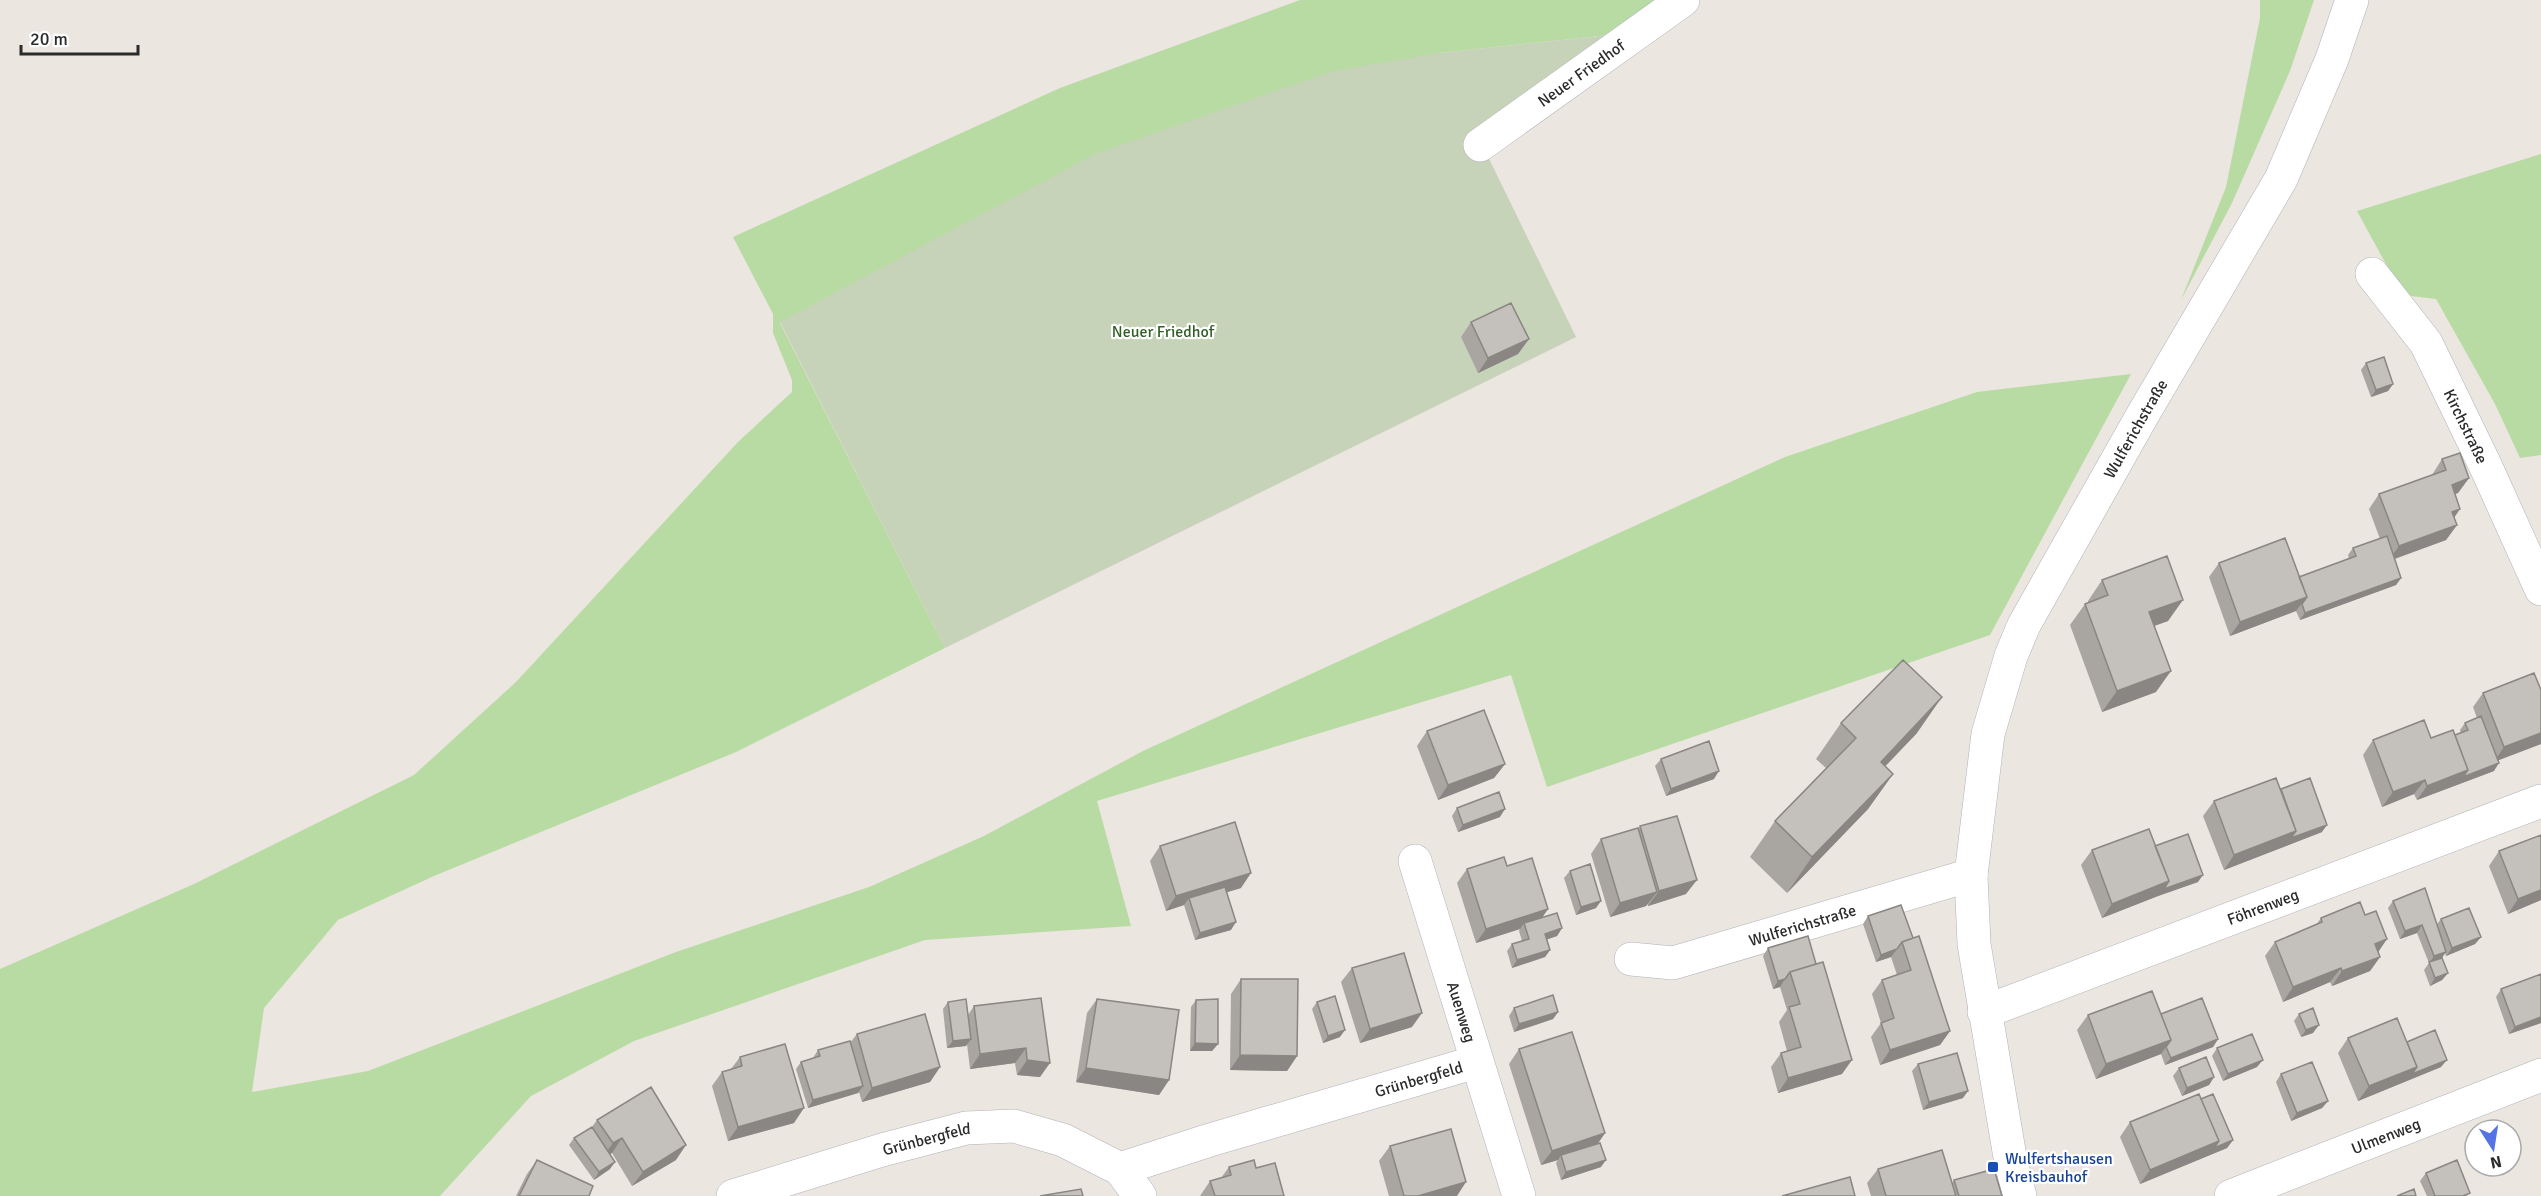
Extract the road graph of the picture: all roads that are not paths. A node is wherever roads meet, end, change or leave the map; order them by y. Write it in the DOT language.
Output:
graph roads {
  1 [pos="1683,0"];
  2 [pos="2352,0"];
  3 [pos="1480,145"];
  4 [pos="2372,274"];
  5 [pos="2541,589"];
  6 [pos="2541,801"];
  7 [pos="1415,861"];
  8 [pos="1971,875"];
  9 [pos="1631,959"];
  10 [pos="1984,1012"];
  11 [pos="1476,1062"];
  12 [pos="2541,1075"];
  13 [pos="1120,1170"];
  14 [pos="733,1196"];
  15 [pos="1140,1196"];
  16 [pos="1519,1196"];
  17 [pos="2020,1196"];
  18 [pos="2231,1196"];
  1 -- 3 [label="street, Neuer Friedhof"];
  2 -- 8 [label="street, Wulferichstraße"];
  4 -- 5 [label="street, Kirchstraße"];
  6 -- 10 [label="street, Föhrenweg"];
  7 -- 11 [label="street, Auenweg"];
  8 -- 9 [label="street, Wulferichstraße"];
  8 -- 10 [label="street, Wulferichstraße"];
  10 -- 17 [label="street, Wulferichstraße"];
  11 -- 13 [label="street, Grünbergfeld"];
  11 -- 16 [label="street, Auenweg"];
  12 -- 18 [label="street, Ulmenweg"];
  13 -- 14 [label="street, Grünbergfeld"];
  13 -- 15 [label="street, Grünbergfeld"];
}
